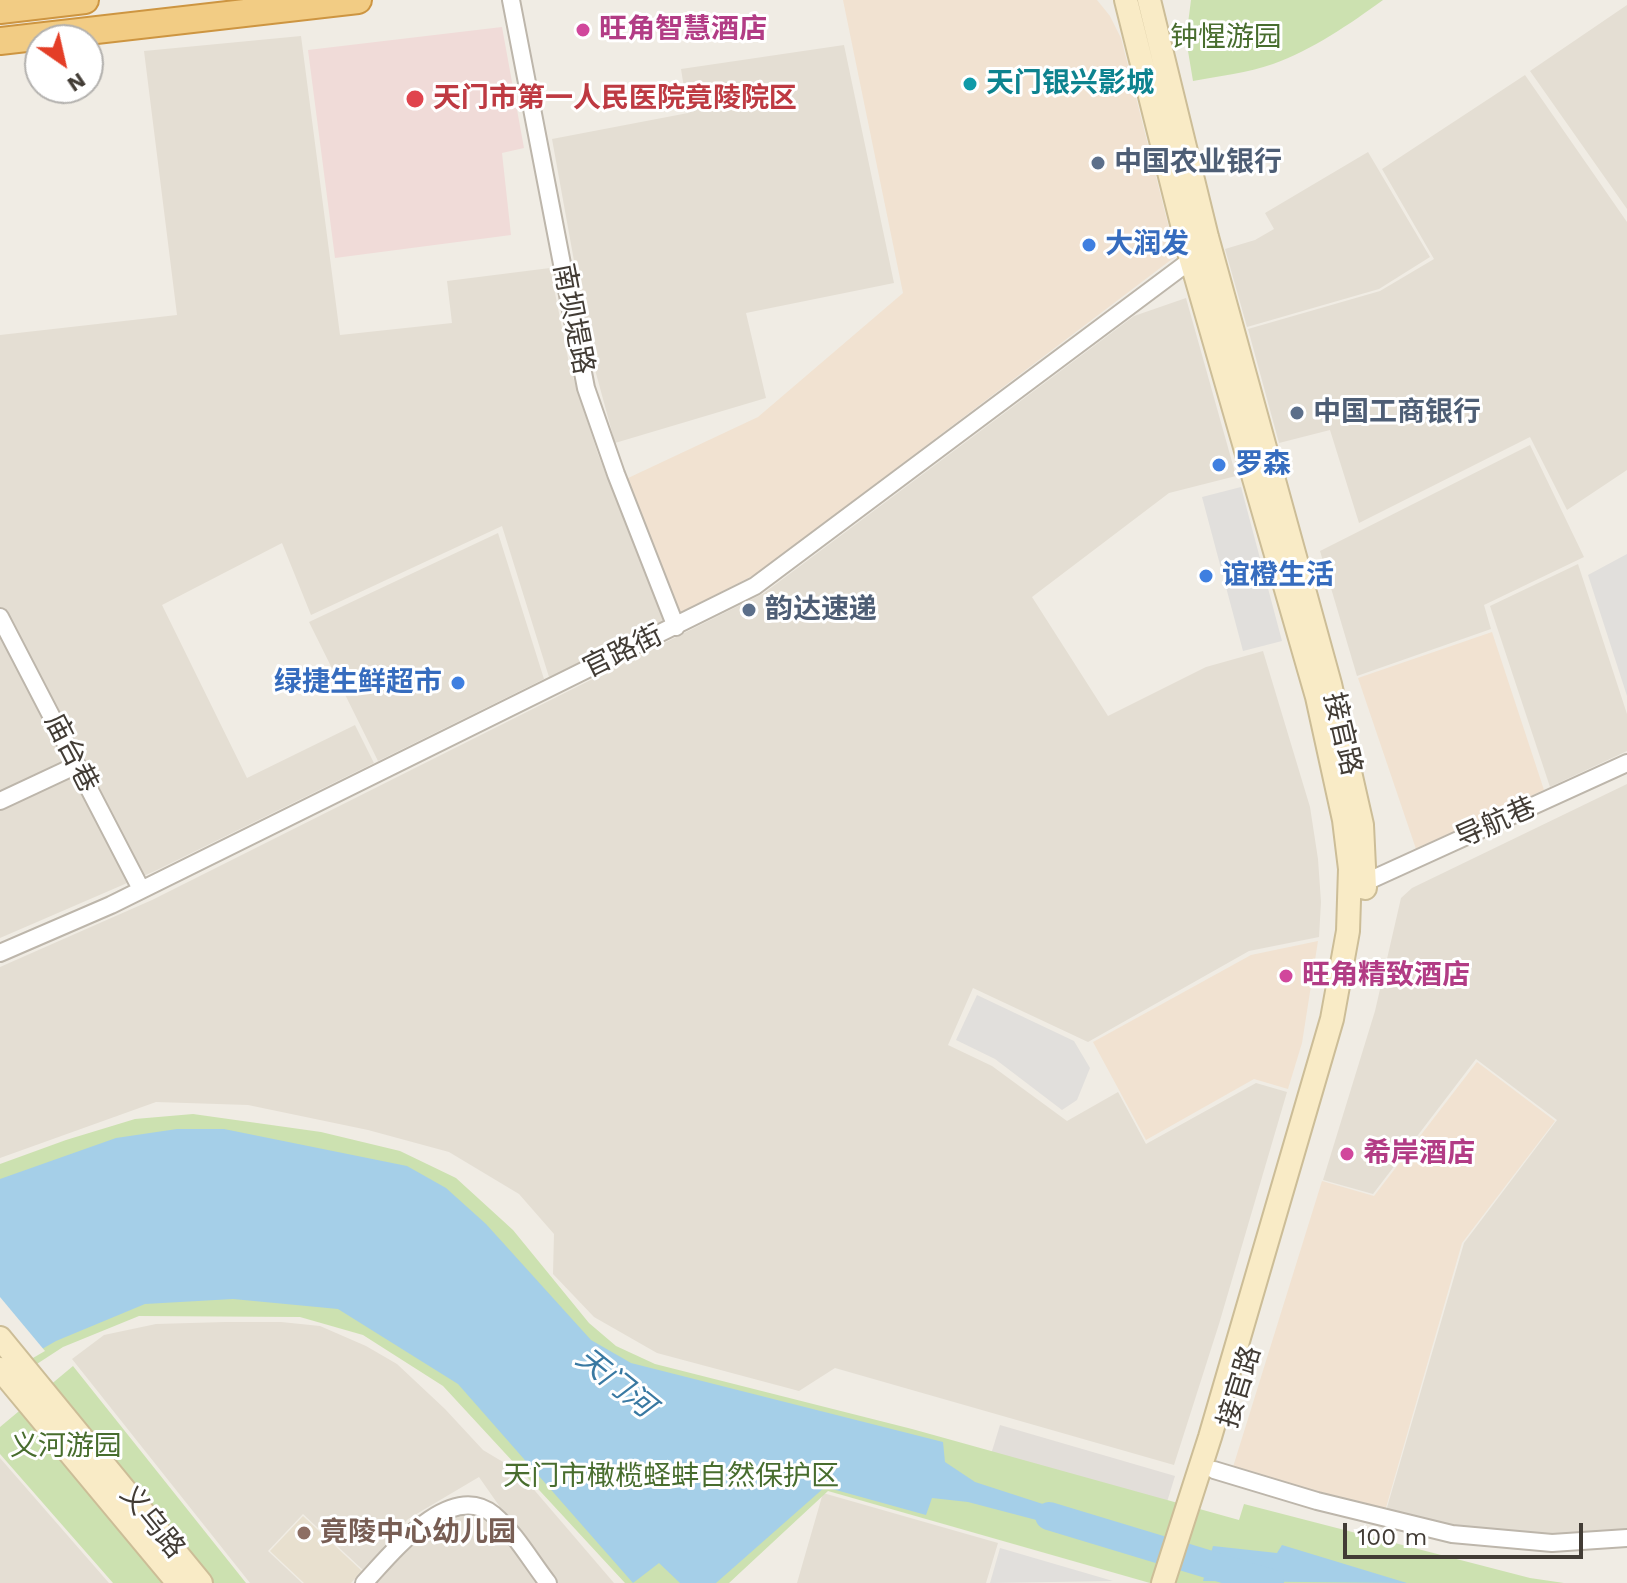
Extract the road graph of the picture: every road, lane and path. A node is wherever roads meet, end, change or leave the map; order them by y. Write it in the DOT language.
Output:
graph roads {
  1 [pos="85,0"];
  2 [pos="252,0"];
  3 [pos="358,0"];
  4 [pos="511,0"];
  5 [pos="1115,0"];
  6 [pos="1126,0"];
  7 [pos="0,10"];
  8 [pos="1149,12"];
  9 [pos="0,29"];
  10 [pos="0,41"];
  11 [pos="1191,260"];
  12 [pos="0,617"];
  13 [pos="676,627"];
  14 [pos="1627,763"];
  15 [pos="77,765"];
  16 [pos="0,801"];
  17 [pos="1366,882"];
  18 [pos="141,889"];
  19 [pos="0,953"];
  20 [pos="0,1338"];
  21 [pos="0,1369"];
  22 [pos="34,1394"];
  23 [pos="1207,1468"];
  24 [pos="1627,1538"];
  25 [pos="178,1583"];
  26 [pos="201,1583"];
  27 [pos="364,1583"];
  28 [pos="548,1583"];
  29 [pos="1163,1583"];
  30 [pos="1178,1583"];
  1 -- 7 [label="highway"];
  2 -- 9 [label="highway"];
  3 -- 10 [label="highway"];
  4 -- 13 [label="street, 南坝堤路"];
  5 -- 8 [label="main road"];
  6 -- 8 [label="main road, 接官路"];
  8 -- 11 [label="main road, 接官路"];
  8 -- 17 [label="main road, 接官路"];
  11 -- 13 [label="street, 官路街"];
  11 -- 23 [label="main road, 接官路"];
  12 -- 15 [label="street, 庙台巷"];
  13 -- 18 [label="street, 官路街"];
  14 -- 17 [label="street, 导航巷"];
  15 -- 16 [label="street"];
  15 -- 18 [label="street, 庙台巷"];
  17 -- 23 [label="main road, 接官路"];
  18 -- 19 [label="street, 官路街"];
  20 -- 22 [label="main road"];
  21 -- 22 [label="main road"];
  22 -- 25 [label="main road, 义乌路"];
  22 -- 26 [label="main road, 义乌路"];
  23 -- 24 [label="street"];
  23 -- 29 [label="main road"];
  23 -- 30 [label="main road"];
  27 -- 28 [label="street"];
}
